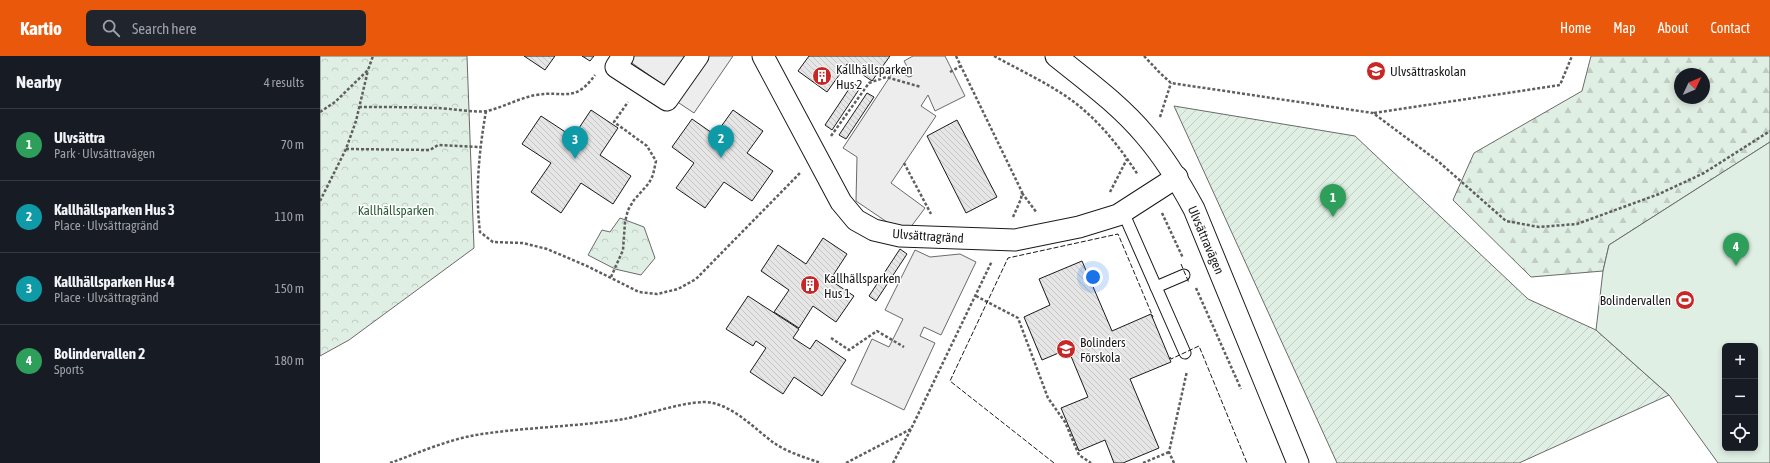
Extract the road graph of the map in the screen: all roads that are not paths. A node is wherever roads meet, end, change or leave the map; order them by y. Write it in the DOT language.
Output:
graph roads {
  1 [pos="698,56"];
  2 [pos="763,56"];
  3 [pos="1056,56"];
  4 [pos="619,61"];
  5 [pos="1177,177"];
  6 [pos="1123,212"];
  7 [pos="1184,275"];
  8 [pos="1156,287"];
  9 [pos="1185,353"];
  10 [pos="1298,463"];
  1 -- 4 [label="street"];
  2 -- 6 [label="street, Ulvsättragränd"];
  3 -- 5 [label="street, Ulvsättravägen"];
  5 -- 6 [label="street, Ulvsättragränd"];
  5 -- 10 [label="street, Ulvsättravägen"];
  6 -- 8 [label="lane"];
  7 -- 8 [label="lane"];
  8 -- 9 [label="lane"];
}
